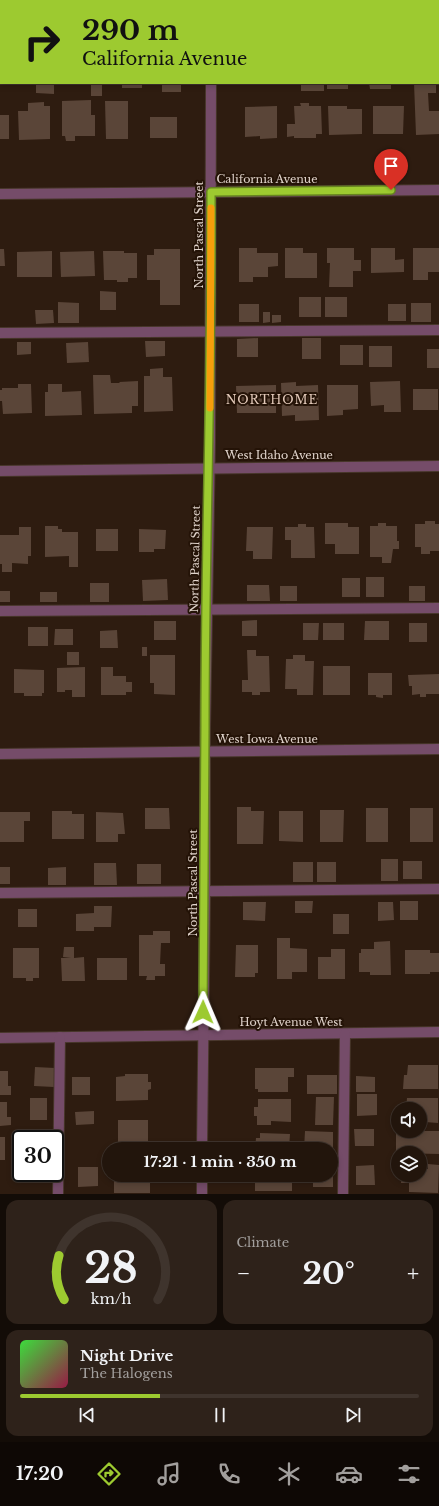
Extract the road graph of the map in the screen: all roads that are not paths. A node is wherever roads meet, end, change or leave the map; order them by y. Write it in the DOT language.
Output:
graph roads {
  1 [pos="211,84"];
  2 [pos="439,190"];
  3 [pos="211,192"];
  4 [pos="0,194"];
  5 [pos="439,330"];
  6 [pos="210,332"];
  7 [pos="0,333"];
  8 [pos="439,466"];
  9 [pos="209,468"];
  10 [pos="0,471"];
  11 [pos="439,608"];
  12 [pos="0,611"];
  13 [pos="206,611"];
  14 [pos="439,749"];
  15 [pos="205,751"];
  16 [pos="0,754"];
  17 [pos="439,889"];
  18 [pos="205,892"];
  19 [pos="0,893"];
  20 [pos="439,1032"];
  21 [pos="345,1034"];
  22 [pos="203,1035"];
  23 [pos="60,1037"];
  24 [pos="0,1038"];
  25 [pos="202,1142"];
  26 [pos="202,1182"];
  27 [pos="58,1194"];
  28 [pos="202,1194"];
  29 [pos="343,1194"];
  1 -- 3 [label="street, North Pascal Street"];
  2 -- 3 [label="street, California Avenue"];
  3 -- 4 [label="street, California Avenue"];
  3 -- 6 [label="street, North Pascal Street"];
  5 -- 6 [label="street"];
  6 -- 7 [label="street"];
  6 -- 9 [label="street, North Pascal Street"];
  8 -- 9 [label="street, West Idaho Avenue"];
  9 -- 10 [label="street, West Idaho Avenue"];
  9 -- 13 [label="street, North Pascal Street"];
  11 -- 13 [label="street"];
  12 -- 13 [label="street"];
  13 -- 15 [label="street, North Pascal Street"];
  14 -- 15 [label="street, West Iowa Avenue"];
  15 -- 16 [label="street, West Iowa Avenue"];
  15 -- 18 [label="street, North Pascal Street"];
  17 -- 18 [label="street"];
  18 -- 19 [label="street"];
  18 -- 22 [label="street, North Pascal Street"];
  20 -- 21 [label="street, Hoyt Avenue West"];
  21 -- 22 [label="street, Hoyt Avenue West"];
  21 -- 29 [label="street"];
  22 -- 23 [label="street, Hoyt Avenue West"];
  22 -- 25 [label="street, North Pascal Street"];
  23 -- 24 [label="street, Hoyt Avenue West"];
  23 -- 27 [label="street"];
  26 -- 28 [label="street"];
}
